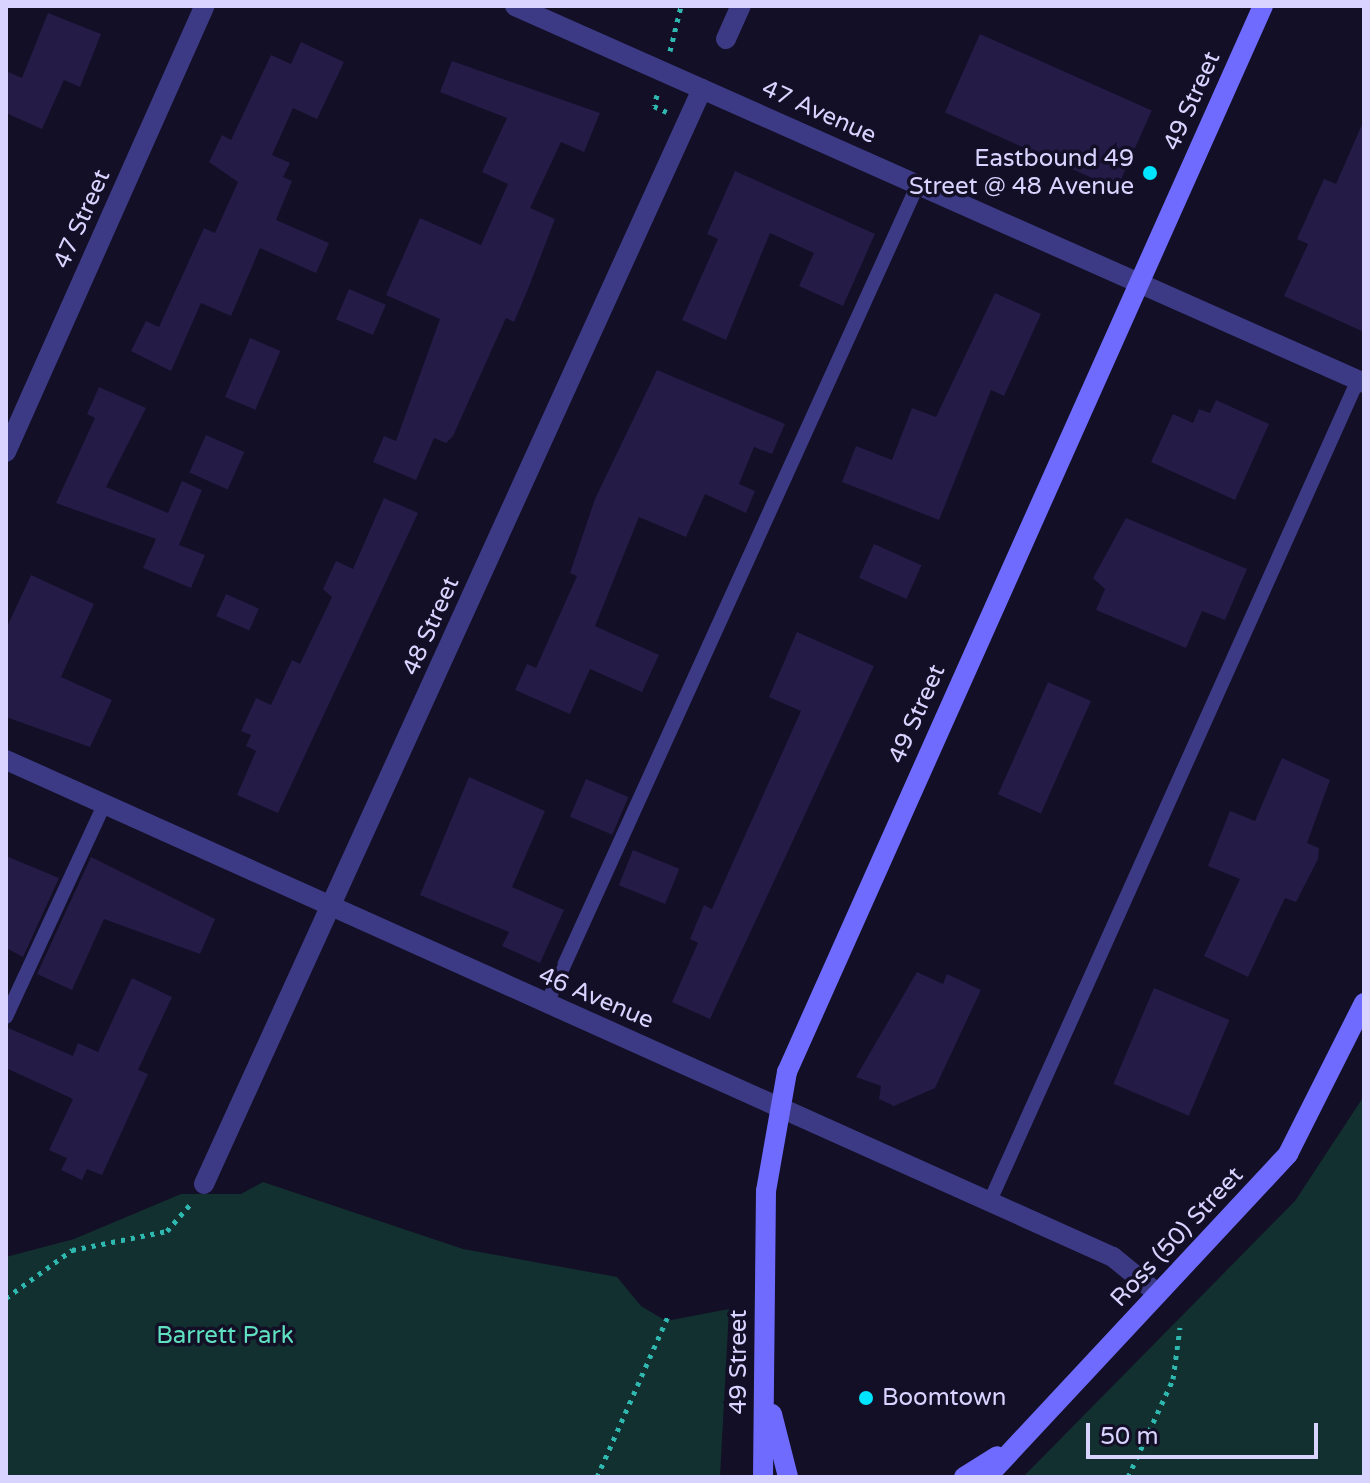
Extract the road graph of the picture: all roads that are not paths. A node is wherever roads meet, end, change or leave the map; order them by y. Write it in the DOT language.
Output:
graph roads {
  1 [pos="205,6"];
  2 [pos="515,6"];
  3 [pos="741,6"];
  4 [pos="1263,6"];
  5 [pos="726,39"];
  6 [pos="702,89"];
  7 [pos="918,184"];
  8 [pos="1139,282"];
  9 [pos="1361,381"];
  10 [pos="6,452"];
  11 [pos="6,760"];
  12 [pos="104,805"];
  13 [pos="331,907"];
  14 [pos="546,1005"];
  15 [pos="1363,1008"];
  16 [pos="6,1017"];
  17 [pos="778,1104"];
  18 [pos="204,1184"];
  19 [pos="990,1201"];
  20 [pos="1158,1294"];
  21 [pos="767,1391"];
  22 [pos="1024,1440"];
  23 [pos="763,1477"];
  24 [pos="788,1477"];
  25 [pos="964,1477"];
  26 [pos="987,1477"];
  1 -- 10 [label="street, 47 Street"];
  2 -- 6 [label="street, 47 Avenue"];
  3 -- 5 [label="street"];
  4 -- 8 [label="main road, 49 Street"];
  6 -- 7 [label="street, 47 Avenue"];
  6 -- 13 [label="street, 48 Street"];
  7 -- 8 [label="street, 47 Avenue"];
  7 -- 14 [label="lane"];
  8 -- 9 [label="street, 47 Avenue"];
  8 -- 17 [label="main road, 49 Street"];
  9 -- 19 [label="lane"];
  11 -- 12 [label="street, 46 Avenue"];
  12 -- 13 [label="street, 46 Avenue"];
  12 -- 16 [label="lane"];
  13 -- 14 [label="street, 46 Avenue"];
  13 -- 18 [label="street, 48 Street"];
  14 -- 17 [label="street, 46 Avenue"];
  15 -- 20 [label="main road, Ross (50) Street"];
  17 -- 19 [label="street, 46 Avenue"];
  17 -- 21 [label="main road, 49 Street"];
  19 -- 20 [label="street, 46 Avenue"];
  20 -- 22 [label="main road, Ross (50) Street"];
  21 -- 23 [label="main road, 49 Street"];
  21 -- 24 [label="main road"];
  22 -- 25 [label="main road"];
  22 -- 26 [label="main road, Ross (50) Street"];
}
